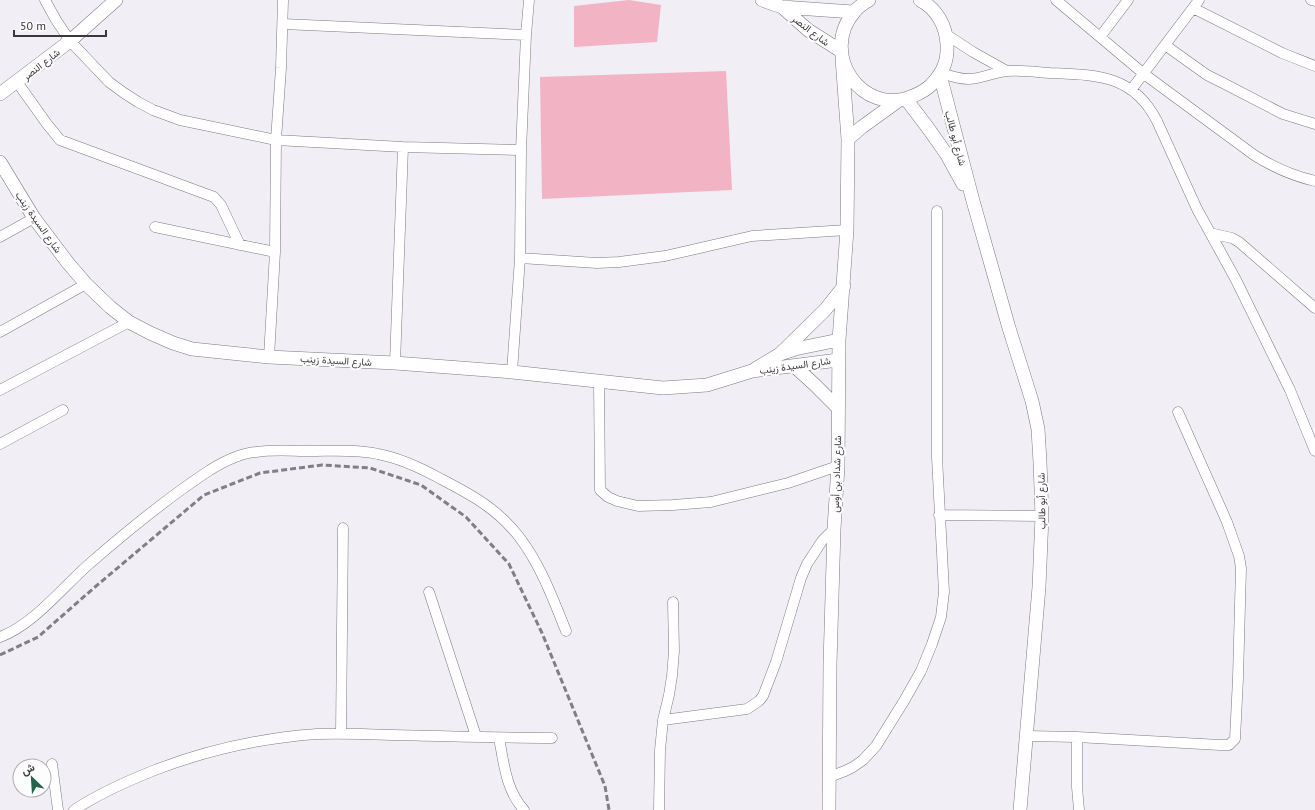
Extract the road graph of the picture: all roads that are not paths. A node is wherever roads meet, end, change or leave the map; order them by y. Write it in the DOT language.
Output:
graph roads {
  1 [pos="45,0"];
  2 [pos="116,0"];
  3 [pos="283,0"];
  4 [pos="529,0"];
  5 [pos="762,0"];
  6 [pos="869,0"];
  7 [pos="921,0"];
  8 [pos="1056,0"];
  9 [pos="1128,0"];
  10 [pos="1311,0"];
  11 [pos="1315,1"];
  12 [pos="1196,4"];
  13 [pos="782,7"];
  14 [pos="857,7"];
  15 [pos="283,24"];
  16 [pos="526,35"];
  17 [pos="947,35"];
  18 [pos="1100,37"];
  19 [pos="70,41"];
  20 [pos="1164,45"];
  21 [pos="841,55"];
  22 [pos="1315,66"];
  23 [pos="1006,71"];
  24 [pos="941,74"];
  25 [pos="1144,74"];
  26 [pos="17,82"];
  27 [pos="1132,90"];
  28 [pos="0,94"];
  29 [pos="902,100"];
  30 [pos="1315,124"];
  31 [pos="848,139"];
  32 [pos="276,140"];
  33 [pos="403,147"];
  34 [pos="521,150"];
  35 [pos="0,162"];
  36 [pos="1315,181"];
  37 [pos="973,201"];
  38 [pos="937,211"];
  39 [pos="34,218"];
  40 [pos="156,227"];
  41 [pos="847,230"];
  42 [pos="1210,233"];
  43 [pos="0,237"];
  44 [pos="240,244"];
  45 [pos="275,252"];
  46 [pos="520,258"];
  47 [pos="86,284"];
  48 [pos="844,286"];
  49 [pos="1315,308"];
  50 [pos="129,322"];
  51 [pos="0,332"];
  52 [pos="839,340"];
  53 [pos="780,354"];
  54 [pos="269,357"];
  55 [pos="838,360"];
  56 [pos="395,363"];
  57 [pos="794,366"];
  58 [pos="752,371"];
  59 [pos="512,372"];
  60 [pos="599,382"];
  61 [pos="0,390"];
  62 [pos="838,408"];
  63 [pos="63,410"];
  64 [pos="1178,412"];
  65 [pos="0,444"];
  66 [pos="1315,449"];
  67 [pos="838,466"];
  68 [pos="939,515"];
  69 [pos="1042,516"];
  70 [pos="343,528"];
  71 [pos="834,529"];
  72 [pos="429,592"];
  73 [pos="673,602"];
  74 [pos="566,631"];
  75 [pos="0,637"];
  76 [pos="663,720"];
  77 [pos="342,734"];
  78 [pos="476,736"];
  79 [pos="1027,736"];
  80 [pos="1077,737"];
  81 [pos="499,738"];
  82 [pos="552,738"];
  83 [pos="52,764"];
  84 [pos="828,777"];
  85 [pos="58,810"];
  86 [pos="74,810"];
  87 [pos="524,810"];
  88 [pos="659,810"];
  89 [pos="829,810"];
  90 [pos="1020,810"];
  91 [pos="1079,810"];
  1 -- 19 [label="street"];
  2 -- 19 [label="street, شارع النصر"];
  3 -- 15 [label="street"];
  4 -- 16 [label="street"];
  5 -- 13 [label="street, شارع النصر"];
  6 -- 14 [label="street"];
  7 -- 17 [label="street"];
  8 -- 18 [label="street"];
  9 -- 18 [label="street"];
  10 -- 11 [label="street"];
  12 -- 20 [label="street"];
  12 -- 22 [label="street"];
  13 -- 14 [label="street, شارع النصر"];
  13 -- 21 [label="street, شارع النصر"];
  14 -- 21 [label="street, شارع شداد بن أوس"];
  15 -- 16 [label="street"];
  15 -- 32 [label="street"];
  16 -- 34 [label="street"];
  17 -- 23 [label="street"];
  17 -- 24 [label="street"];
  18 -- 25 [label="street"];
  19 -- 26 [label="street, شارع النصر"];
  19 -- 32 [label="street"];
  20 -- 25 [label="street"];
  20 -- 30 [label="street"];
  21 -- 29 [label="street"];
  21 -- 31 [label="street, شارع شداد بن أوس"];
  23 -- 24 [label="street"];
  23 -- 27 [label="street"];
  24 -- 29 [label="street"];
  24 -- 37 [label="street, شارع أبو طالب"];
  25 -- 27 [label="street"];
  25 -- 36 [label="street"];
  26 -- 28 [label="street, شارع النصر"];
  26 -- 44 [label="street"];
  27 -- 42 [label="street"];
  29 -- 31 [label="street"];
  29 -- 37 [label="street, شارع أبو طالب"];
  31 -- 41 [label="street, شارع شداد بن أوس"];
  32 -- 33 [label="street"];
  32 -- 45 [label="street"];
  33 -- 34 [label="street"];
  33 -- 56 [label="street"];
  34 -- 46 [label="street"];
  35 -- 39 [label="street, شارع السيدة زينب"];
  37 -- 69 [label="street, شارع أبو طالب"];
  38 -- 68 [label="street"];
  39 -- 43 [label="street"];
  39 -- 47 [label="street, شارع السيدة زينب"];
  40 -- 44 [label="street"];
  41 -- 46 [label="street"];
  41 -- 48 [label="street, شارع شداد بن أوس"];
  42 -- 49 [label="street"];
  42 -- 66 [label="street"];
  44 -- 45 [label="street"];
  45 -- 54 [label="street"];
  46 -- 59 [label="street"];
  47 -- 50 [label="street, شارع السيدة زينب"];
  47 -- 51 [label="street"];
  48 -- 52 [label="street, شارع شداد بن أوس"];
  48 -- 53 [label="street"];
  50 -- 54 [label="street, شارع السيدة زينب"];
  50 -- 61 [label="street"];
  52 -- 53 [label="street, شارع السيدة زينب"];
  52 -- 55 [label="street, شارع شداد بن أوس"];
  53 -- 58 [label="street, شارع السيدة زينب"];
  54 -- 56 [label="street, شارع السيدة زينب"];
  55 -- 57 [label="street, شارع السيدة زينب"];
  55 -- 62 [label="street, شارع شداد بن أوس"];
  56 -- 59 [label="street, شارع السيدة زينب"];
  57 -- 58 [label="street, شارع السيدة زينب"];
  57 -- 62 [label="street"];
  58 -- 60 [label="street, شارع السيدة زينب"];
  59 -- 60 [label="street, شارع السيدة زينب"];
  60 -- 67 [label="street"];
  62 -- 67 [label="street, شارع شداد بن أوس"];
  63 -- 65 [label="street"];
  64 -- 80 [label="street"];
  67 -- 71 [label="street, شارع شداد بن أوس"];
  68 -- 69 [label="street"];
  68 -- 84 [label="street"];
  69 -- 79 [label="street, شارع أبو طالب"];
  70 -- 77 [label="street"];
  71 -- 76 [label="street"];
  71 -- 84 [label="street, شارع شداد بن أوس"];
  72 -- 78 [label="street"];
  73 -- 76 [label="street"];
  74 -- 75 [label="street"];
  76 -- 88 [label="street"];
  77 -- 78 [label="street"];
  77 -- 86 [label="street"];
  78 -- 81 [label="street"];
  79 -- 80 [label="street"];
  79 -- 90 [label="street, شارع أبو طالب"];
  80 -- 91 [label="street"];
  81 -- 82 [label="street"];
  81 -- 87 [label="street"];
  83 -- 85 [label="street"];
  84 -- 89 [label="street, شارع شداد بن أوس"];
}
